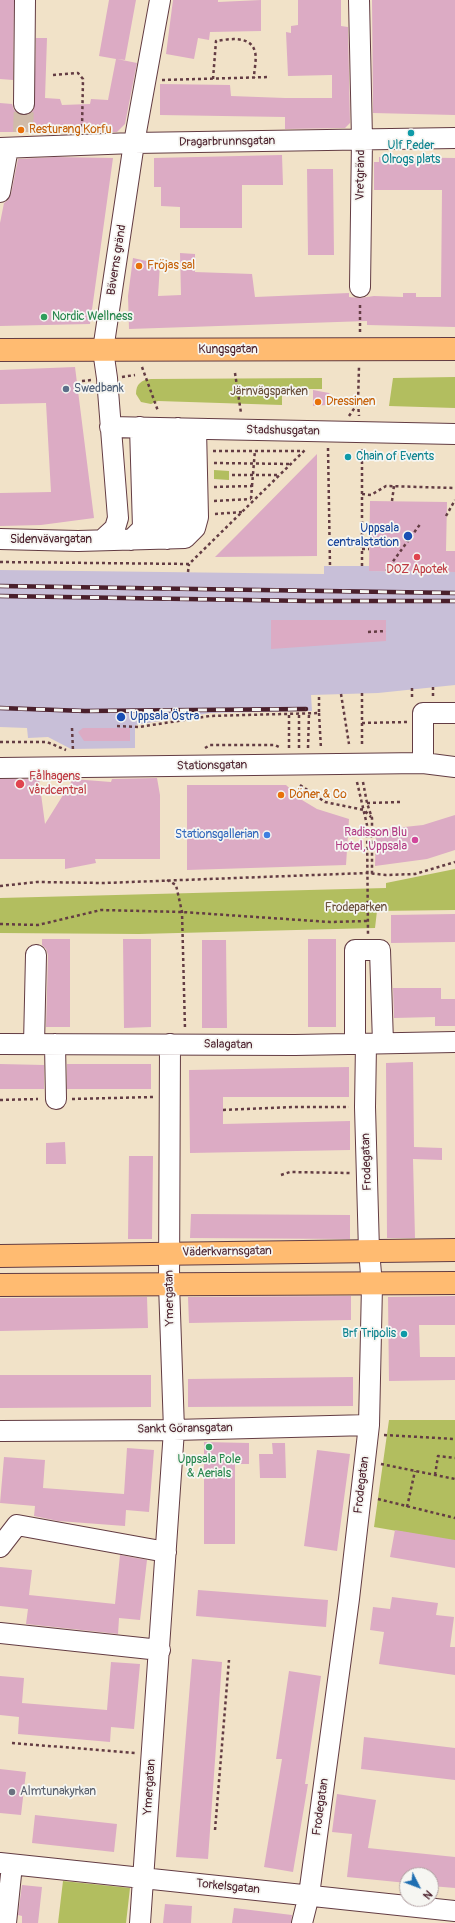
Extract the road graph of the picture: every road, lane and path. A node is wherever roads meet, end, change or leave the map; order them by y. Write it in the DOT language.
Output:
graph roads {
  1 [pos="25,0"];
  2 [pos="160,0"];
  3 [pos="359,0"];
  4 [pos="53,75"];
  5 [pos="270,77"];
  6 [pos="254,78"];
  7 [pos="213,79"];
  8 [pos="146,80"];
  9 [pos="24,104"];
  10 [pos="362,138"];
  11 [pos="455,138"];
  12 [pos="134,143"];
  13 [pos="13,144"];
  14 [pos="81,145"];
  15 [pos="0,192"];
  16 [pos="360,287"];
  17 [pos="359,349"];
  18 [pos="455,349"];
  19 [pos="0,350"];
  20 [pos="103,350"];
  21 [pos="142,372"];
  22 [pos="235,373"];
  23 [pos="241,413"];
  24 [pos="166,425"];
  25 [pos="110,427"];
  26 [pos="455,434"];
  27 [pos="256,445"];
  28 [pos="362,445"];
  29 [pos="208,451"];
  30 [pos="255,451"];
  31 [pos="304,451"];
  32 [pos="214,463"];
  33 [pos="254,463"];
  34 [pos="291,464"];
  35 [pos="232,474"];
  36 [pos="253,475"];
  37 [pos="279,475"];
  38 [pos="252,486"];
  39 [pos="394,486"];
  40 [pos="214,487"];
  41 [pos="455,488"];
  42 [pos="362,494"];
  43 [pos="251,499"];
  44 [pos="255,499"];
  45 [pos="455,500"];
  46 [pos="214,501"];
  47 [pos="392,501"];
  48 [pos="242,512"];
  49 [pos="214,514"];
  50 [pos="446,516"];
  51 [pos="421,523"];
  52 [pos="149,539"];
  53 [pos="0,540"];
  54 [pos="102,540"];
  55 [pos="330,545"];
  56 [pos="362,549"];
  57 [pos="369,549"];
  58 [pos="189,564"];
  59 [pos="330,566"];
  60 [pos="362,566"];
  61 [pos="386,571"];
  62 [pos="188,572"];
  63 [pos="386,631"];
  64 [pos="368,632"];
  65 [pos="412,688"];
  66 [pos="362,693"];
  67 [pos="341,694"];
  68 [pos="319,695"];
  69 [pos="412,697"];
  70 [pos="455,713"];
  71 [pos="289,714"];
  72 [pos="299,714"];
  73 [pos="309,714"];
  74 [pos="320,714"];
  75 [pos="412,721"];
  76 [pos="362,723"];
  77 [pos="117,726"];
  78 [pos="72,728"];
  79 [pos="349,744"];
  80 [pos="362,744"];
  81 [pos="289,751"];
  82 [pos="73,753"];
  83 [pos="299,753"];
  84 [pos="308,753"];
  85 [pos="321,753"];
  86 [pos="423,763"];
  87 [pos="455,767"];
  88 [pos="0,768"];
  89 [pos="358,782"];
  90 [pos="363,782"];
  91 [pos="300,786"];
  92 [pos="401,802"];
  93 [pos="367,803"];
  94 [pos="364,810"];
  95 [pos="372,818"];
  96 [pos="455,862"];
  97 [pos="367,874"];
  98 [pos="372,874"];
  99 [pos="167,880"];
  100 [pos="0,886"];
  101 [pos="182,912"];
  102 [pos="0,924"];
  103 [pos="36,955"];
  104 [pos="455,1042"];
  105 [pos="368,1043"];
  106 [pos="0,1044"];
  107 [pos="34,1044"];
  108 [pos="55,1044"];
  109 [pos="170,1044"];
  110 [pos="170,1096"];
  111 [pos="55,1099"];
  112 [pos="0,1100"];
  113 [pos="365,1107"];
  114 [pos="223,1110"];
  115 [pos="367,1173"];
  116 [pos="281,1174"];
  117 [pos="455,1250"];
  118 [pos="369,1251"];
  119 [pos="169,1252"];
  120 [pos="0,1256"];
  121 [pos="455,1283"];
  122 [pos="169,1284"];
  123 [pos="0,1285"];
  124 [pos="372,1285"];
  125 [pos="174,1430"];
  126 [pos="369,1430"];
  127 [pos="0,1431"];
  128 [pos="455,1439"];
  129 [pos="455,1458"];
  130 [pos="365,1461"];
  131 [pos="415,1471"];
  132 [pos="435,1475"];
  133 [pos="455,1479"];
  134 [pos="361,1495"];
  135 [pos="407,1506"];
  136 [pos="455,1518"];
  137 [pos="0,1547"];
  138 [pos="166,1552"];
  139 [pos="0,1633"];
  140 [pos="160,1650"];
  141 [pos="229,1660"];
  142 [pos="12,1742"];
  143 [pos="152,1754"];
  144 [pos="215,1830"];
  145 [pos="6,1864"];
  146 [pos="143,1878"];
  147 [pos="309,1895"];
  148 [pos="455,1911"];
  149 [pos="6,1923"];
  150 [pos="140,1923"];
  151 [pos="302,1923"];
  1 -- 9 [label="street"];
  2 -- 8 [label="street, Bäverns gränd"];
  3 -- 10 [label="street, Vretgränd"];
  4 -- 14 [label="path"];
  5 -- 6 [label="path"];
  6 -- 7 [label="path"];
  6 -- 7 [label="path"];
  7 -- 8 [label="path"];
  8 -- 12 [label="street, Bäverns gränd"];
  10 -- 11 [label="street, Dragarbrunnsgatan"];
  10 -- 12 [label="street, Dragarbrunnsgatan"];
  10 -- 16 [label="street, Vretgränd"];
  12 -- 14 [label="street, Dragarbrunnsgatan"];
  12 -- 20 [label="street, Bäverns gränd"];
  13 -- 14 [label="street, Dragarbrunnsgatan"];
  13 -- 15 [label="street"];
  16 -- 17 [label="path"];
  17 -- 18 [label="main road, Kungsgatan"];
  17 -- 20 [label="main road, Kungsgatan"];
  19 -- 20 [label="main road, Kungsgatan"];
  20 -- 25 [label="street, Bäverns gränd"];
  21 -- 24 [label="path"];
  22 -- 23 [label="path"];
  24 -- 25 [label="street, Stadshusgatan"];
  24 -- 26 [label="street, Stadshusgatan"];
  24 -- 52 [label="street"];
  24 -- 52 [label="street, Sidenvävargatan"];
  25 -- 54 [label="street, Bäverns gränd"];
  27 -- 30 [label="path"];
  28 -- 42 [label="path"];
  29 -- 30 [label="path"];
  30 -- 31 [label="path"];
  30 -- 33 [label="path"];
  32 -- 33 [label="path"];
  33 -- 34 [label="path"];
  33 -- 36 [label="path"];
  35 -- 36 [label="path"];
  36 -- 37 [label="path"];
  36 -- 38 [label="path"];
  38 -- 40 [label="path"];
  38 -- 43 [label="path"];
  39 -- 41 [label="path"];
  39 -- 42 [label="path"];
  39 -- 47 [label="path"];
  42 -- 56 [label="path"];
  43 -- 44 [label="path"];
  43 -- 46 [label="path"];
  45 -- 50 [label="path"];
  48 -- 49 [label="path"];
  51 -- 61 [label="path"];
  52 -- 54 [label="street, Sidenvävargatan"];
  53 -- 54 [label="street, Sidenvävargatan"];
  55 -- 59 [label="path"];
  56 -- 57 [label="path"];
  56 -- 60 [label="path"];
  58 -- 62 [label="path"];
  63 -- 64 [label="path"];
  65 -- 69 [label="path"];
  66 -- 76 [label="path"];
  67 -- 79 [label="path"];
  68 -- 74 [label="path"];
  70 -- 86 [label="street"];
  71 -- 72 [label="path"];
  71 -- 77 [label="path"];
  71 -- 81 [label="path"];
  72 -- 73 [label="path"];
  72 -- 83 [label="path"];
  73 -- 74 [label="path"];
  73 -- 84 [label="path"];
  74 -- 85 [label="path"];
  75 -- 76 [label="path"];
  76 -- 80 [label="path"];
  78 -- 82 [label="path"];
  86 -- 87 [label="street, Stationsgatan"];
  86 -- 88 [label="street, Stationsgatan"];
  89 -- 94 [label="path"];
  90 -- 93 [label="path"];
  91 -- 94 [label="path"];
  92 -- 93 [label="path"];
  93 -- 95 [label="path"];
  94 -- 95 [label="path"];
  94 -- 97 [label="path"];
  95 -- 98 [label="path"];
  96 -- 98 [label="path"];
  97 -- 98 [label="path"];
  97 -- 99 [label="path"];
  97 -- 101 [label="path"];
  99 -- 100 [label="path"];
  99 -- 101 [label="path"];
  101 -- 102 [label="path"];
  101 -- 109 [label="path"];
  103 -- 107 [label="street"];
  104 -- 105 [label="street, Salagatan"];
  105 -- 109 [label="street, Salagatan"];
  105 -- 113 [label="street, Frodegatan"];
  106 -- 107 [label="street, Salagatan"];
  107 -- 108 [label="street, Salagatan"];
  108 -- 109 [label="street, Salagatan"];
  108 -- 111 [label="street"];
  109 -- 110 [label="street, Ymergatan"];
  110 -- 111 [label="path"];
  110 -- 119 [label="street, Ymergatan"];
  111 -- 112 [label="path"];
  113 -- 114 [label="path"];
  113 -- 115 [label="street, Frodegatan"];
  115 -- 116 [label="path"];
  115 -- 118 [label="street, Frodegatan"];
  117 -- 118 [label="main road, Väderkvarnsgatan"];
  118 -- 119 [label="main road, Väderkvarnsgatan"];
  118 -- 124 [label="street, Frodegatan"];
  119 -- 120 [label="main road, Väderkvarnsgatan"];
  119 -- 122 [label="street, Ymergatan"];
  121 -- 124 [label="main road"];
  122 -- 123 [label="main road"];
  122 -- 124 [label="main road"];
  122 -- 125 [label="street, Ymergatan"];
  124 -- 126 [label="street, Frodegatan"];
  125 -- 126 [label="street, Sankt Göransgatan"];
  125 -- 127 [label="street, Sankt Göransgatan"];
  125 -- 138 [label="street, Ymergatan"];
  126 -- 128 [label="path"];
  126 -- 130 [label="street, Frodegatan"];
  129 -- 132 [label="path"];
  130 -- 131 [label="path"];
  130 -- 134 [label="street, Frodegatan"];
  131 -- 132 [label="path"];
  131 -- 135 [label="path"];
  132 -- 133 [label="path"];
  134 -- 135 [label="path"];
  134 -- 147 [label="street, Frodegatan"];
  135 -- 136 [label="path"];
  137 -- 138 [label="street"];
  138 -- 140 [label="street, Ymergatan"];
  139 -- 140 [label="street"];
  140 -- 143 [label="street, Ymergatan"];
  141 -- 144 [label="path"];
  142 -- 143 [label="path"];
  143 -- 146 [label="street, Ymergatan"];
  145 -- 146 [label="street, Torkelsgatan"];
  145 -- 149 [label="street"];
  146 -- 147 [label="street, Torkelsgatan"];
  146 -- 150 [label="street, Ymergatan"];
  147 -- 148 [label="street, Torkelsgatan"];
  147 -- 151 [label="street, Frodegatan"];
}
